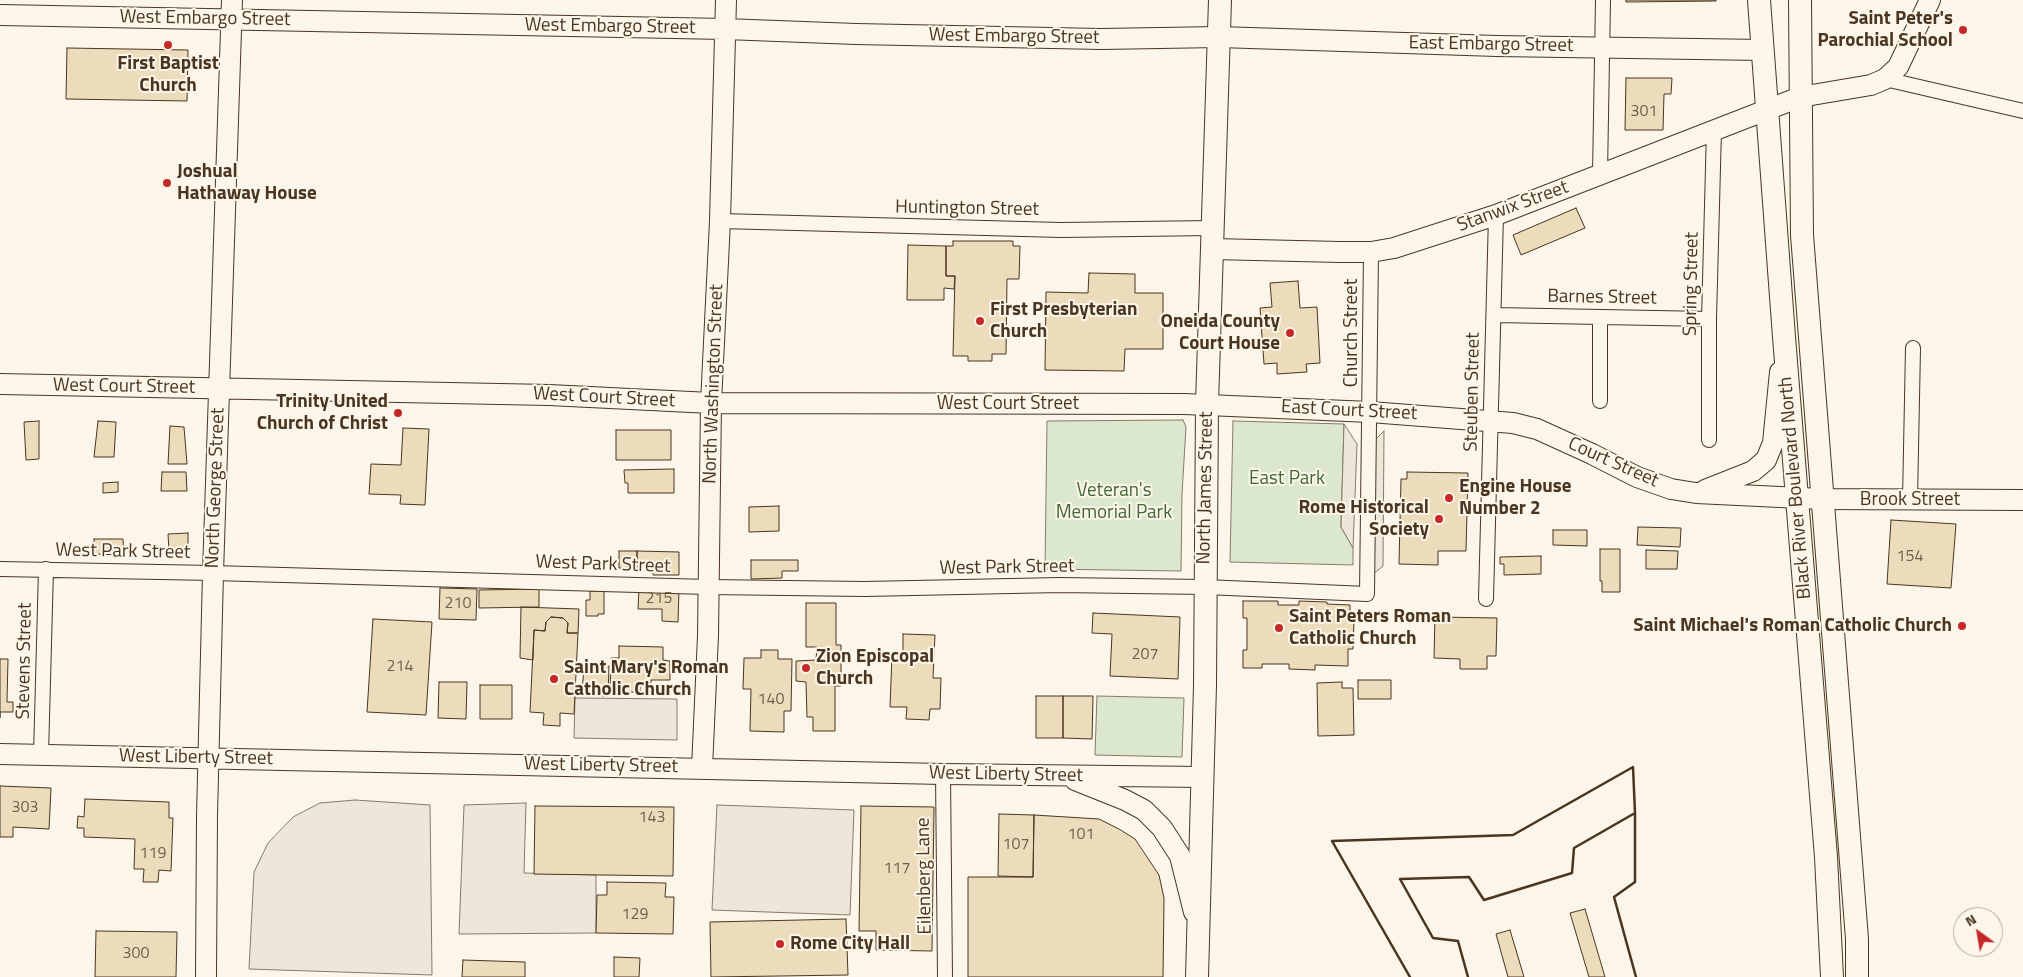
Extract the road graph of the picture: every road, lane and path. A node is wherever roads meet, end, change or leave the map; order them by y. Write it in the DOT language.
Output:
graph roads {
  1 [pos="726,0"];
  2 [pos="1220,0"];
  3 [pos="1603,0"];
  4 [pos="1760,0"];
  5 [pos="1800,0"];
  6 [pos="1930,0"];
  7 [pos="232,9"];
  8 [pos="0,15"];
  9 [pos="725,29"];
  10 [pos="1219,37"];
  11 [pos="1602,48"];
  12 [pos="1763,50"];
  13 [pos="1885,79"];
  14 [pos="1800,97"];
  15 [pos="1767,108"];
  16 [pos="2023,111"];
  17 [pos="1714,129"];
  18 [pos="1600,174"];
  19 [pos="1496,215"];
  20 [pos="720,221"];
  21 [pos="1212,239"];
  22 [pos="1371,252"];
  23 [pos="1494,315"];
  24 [pos="1600,317"];
  25 [pos="1709,319"];
  26 [pos="1784,337"];
  27 [pos="1913,348"];
  28 [pos="0,384"];
  29 [pos="220,390"];
  30 [pos="1600,401"];
  31 [pos="711,403"];
  32 [pos="1207,404"];
  33 [pos="1370,412"];
  34 [pos="1492,420"];
  35 [pos="1709,440"];
  36 [pos="1696,493"];
  37 [pos="1798,498"];
  38 [pos="1822,499"];
  39 [pos="1910,500"];
  40 [pos="2023,500"];
  41 [pos="0,569"];
  42 [pos="46,569"];
  43 [pos="213,572"];
  44 [pos="708,587"];
  45 [pos="1204,587"];
  46 [pos="1367,594"];
  47 [pos="1486,600"];
  48 [pos="0,754"];
  49 [pos="42,754"];
  50 [pos="209,759"];
  51 [pos="702,768"];
  52 [pos="942,774"];
  53 [pos="1064,776"];
  54 [pos="1202,777"];
  55 [pos="1198,934"];
  56 [pos="1857,939"];
  57 [pos="206,977"];
  58 [pos="944,977"];
  59 [pos="1198,977"];
  60 [pos="1832,977"];
  61 [pos="1857,977"];
  62 [pos="1862,977"];
  1 -- 9 [label="street, North Washington Street"];
  2 -- 10 [label="main road, North James Street"];
  3 -- 11 [label="street"];
  4 -- 12 [label="main road, Black River Boulevard North"];
  5 -- 14 [label="main road, Black River Boulevard North"];
  6 -- 13 [label="street"];
  7 -- 8 [label="street, West Embargo Street"];
  7 -- 9 [label="street, West Embargo Street"];
  7 -- 29 [label="street, North George Street"];
  9 -- 10 [label="street, West Embargo Street"];
  9 -- 20 [label="street, North Washington Street"];
  10 -- 11 [label="street, East Embargo Street"];
  10 -- 21 [label="main road, North James Street"];
  11 -- 12 [label="street, East Embargo Street"];
  11 -- 18 [label="street"];
  12 -- 15 [label="main road, Black River Boulevard North"];
  13 -- 14 [label="street, Stanwix Street"];
  13 -- 16 [label="street"];
  14 -- 15 [label="street, Stanwix Street"];
  14 -- 38 [label="main road, Black River Boulevard North"];
  15 -- 17 [label="street, Stanwix Street"];
  15 -- 26 [label="main road, Black River Boulevard North"];
  17 -- 18 [label="street, Stanwix Street"];
  17 -- 25 [label="street, Spring Street"];
  18 -- 19 [label="street, Stanwix Street"];
  19 -- 22 [label="street, Stanwix Street"];
  19 -- 23 [label="street, Steuben Street"];
  20 -- 21 [label="street, Huntington Street"];
  20 -- 31 [label="street, North Washington Street"];
  21 -- 22 [label="street, Stanwix Street"];
  21 -- 32 [label="main road, North James Street"];
  22 -- 33 [label="street, Church Street"];
  23 -- 24 [label="street, Barnes Street"];
  23 -- 34 [label="street, Steuben Street"];
  24 -- 25 [label="street, Barnes Street"];
  24 -- 30 [label="street"];
  25 -- 35 [label="street, Spring Street"];
  26 -- 36 [label="street"];
  26 -- 37 [label="main road, Black River Boulevard North"];
  27 -- 39 [label="street"];
  28 -- 29 [label="street, West Court Street"];
  29 -- 31 [label="street, West Court Street"];
  29 -- 43 [label="street, North George Street"];
  31 -- 32 [label="street, West Court Street"];
  31 -- 44 [label="street, North Washington Street"];
  32 -- 33 [label="street, East Court Street"];
  32 -- 45 [label="main road, North James Street"];
  33 -- 34 [label="street, East Court Street"];
  33 -- 46 [label="street, Church Street"];
  34 -- 36 [label="street, Court Street"];
  34 -- 47 [label="street, Steuben Street"];
  36 -- 37 [label="street, Court Street"];
  37 -- 38 [label="street, Brook Street"];
  37 -- 60 [label="main road, Black River Boulevard North"];
  38 -- 39 [label="street, Brook Street"];
  38 -- 56 [label="main road, Black River Boulevard North"];
  39 -- 40 [label="street, Brook Street"];
  41 -- 42 [label="street, West Park Street"];
  42 -- 43 [label="street, West Park Street"];
  42 -- 49 [label="street, Stevens Street"];
  43 -- 44 [label="street, West Park Street"];
  43 -- 50 [label="street, North George Street"];
  44 -- 45 [label="street, West Park Street"];
  44 -- 51 [label="street, North Washington Street"];
  45 -- 46 [label="street, West Park Street"];
  45 -- 54 [label="main road, North James Street"];
  48 -- 49 [label="street, West Liberty Street"];
  49 -- 50 [label="street, West Liberty Street"];
  50 -- 51 [label="street, West Liberty Street"];
  50 -- 57 [label="street, North George Street"];
  51 -- 52 [label="street, West Liberty Street"];
  52 -- 53 [label="street, West Liberty Street"];
  52 -- 58 [label="street, Eilenberg Lane"];
  53 -- 54 [label="street, West Liberty Street"];
  53 -- 55 [label="street"];
  54 -- 55 [label="main road, North James Street"];
  55 -- 59 [label="main road, North James Street"];
  56 -- 61 [label="main road, Black River Boulevard North"];
  56 -- 62 [label="main road"];
}
